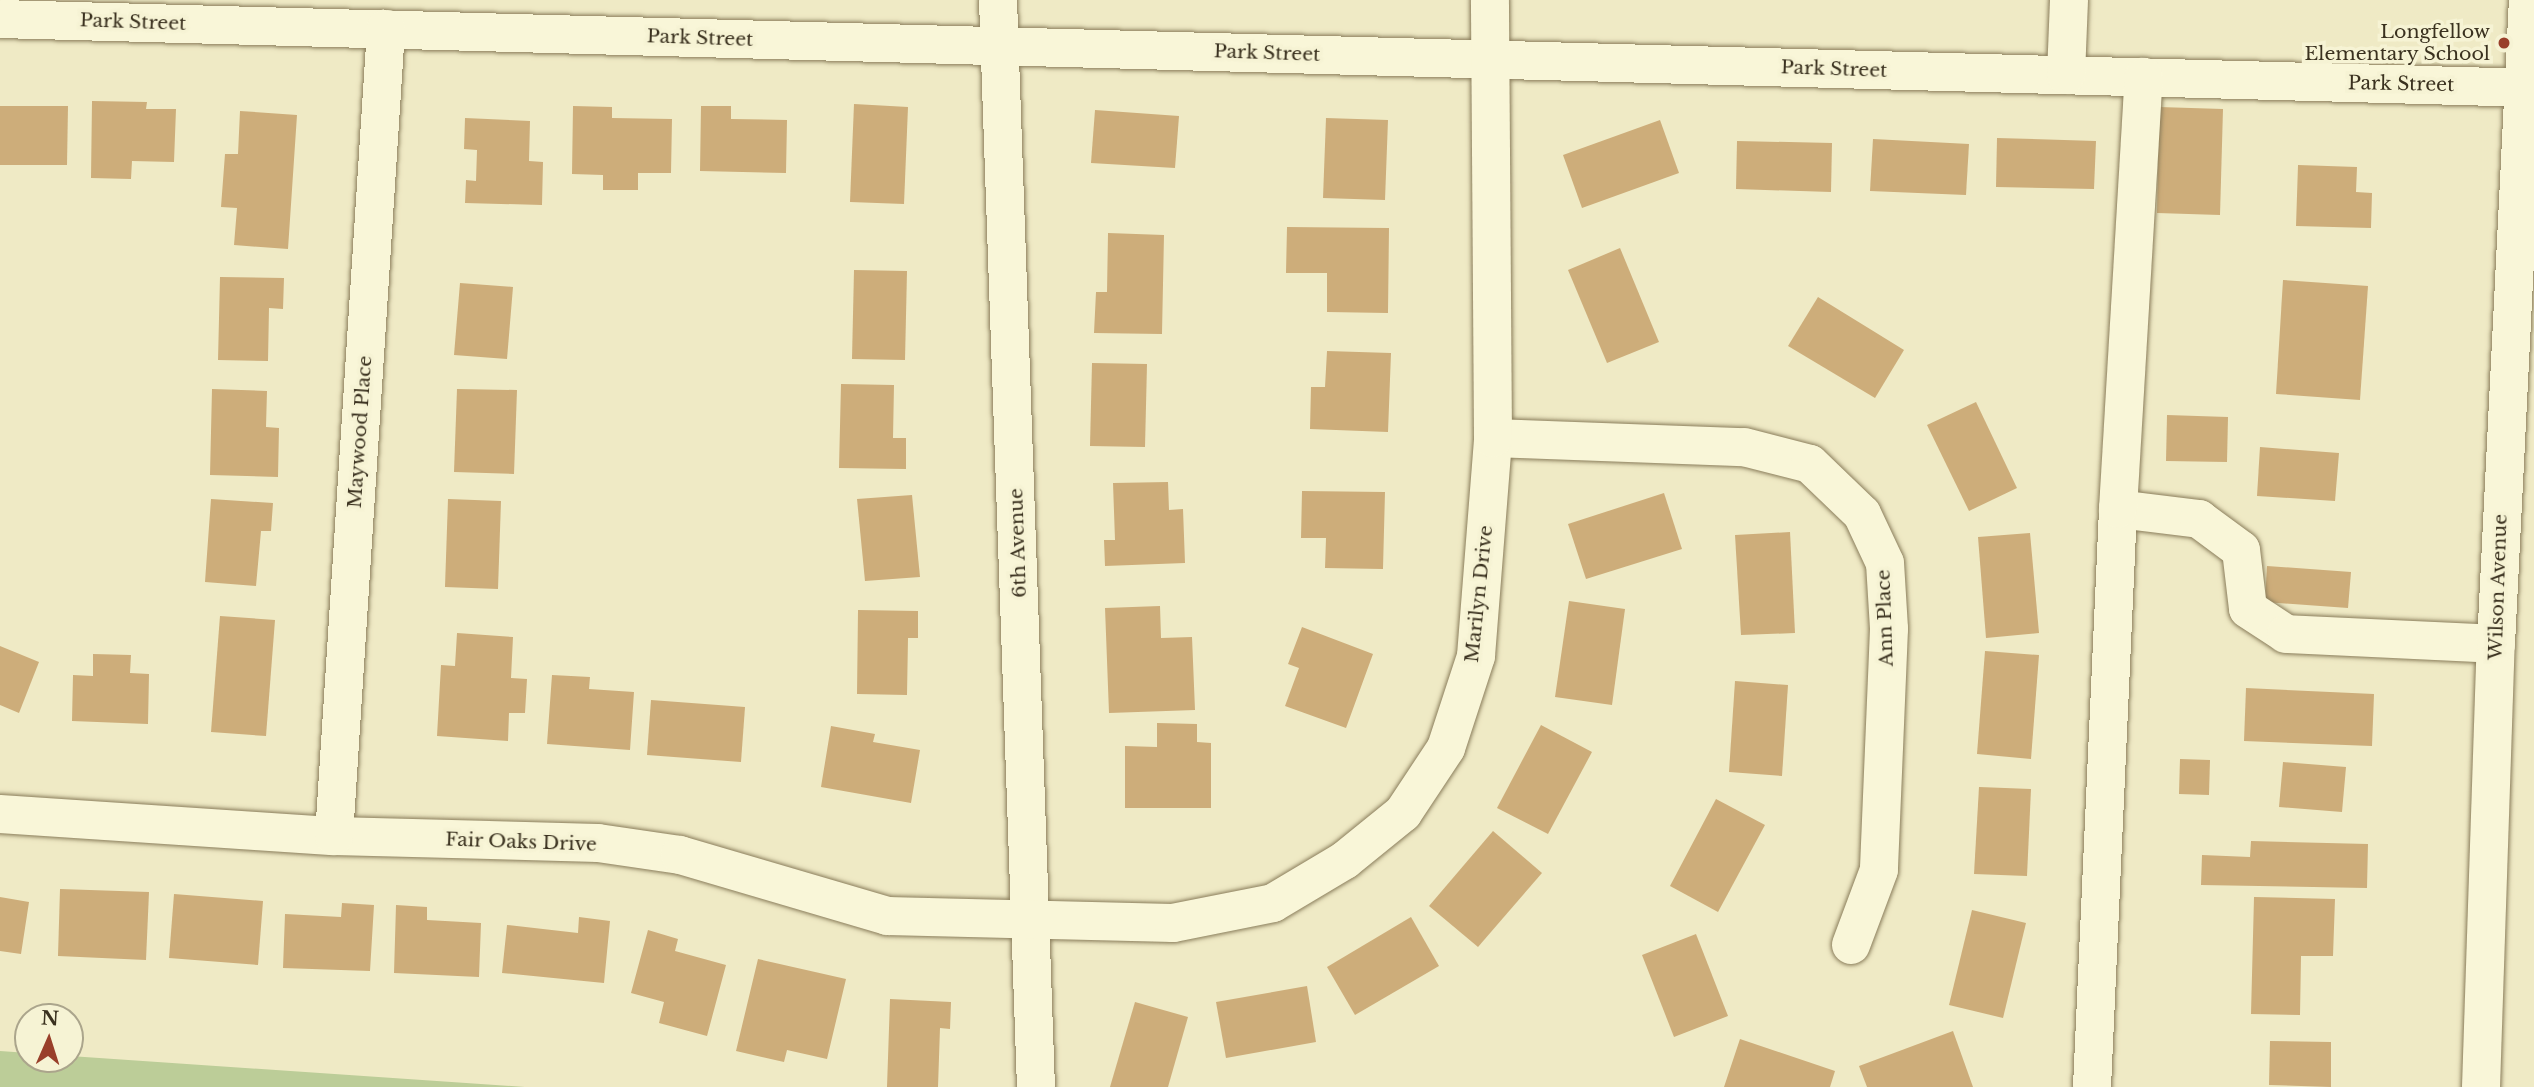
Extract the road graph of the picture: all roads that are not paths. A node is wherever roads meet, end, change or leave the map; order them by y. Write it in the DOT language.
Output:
graph roads {
  1 [pos="998,0"];
  2 [pos="1490,0"];
  3 [pos="2069,0"];
  4 [pos="2528,0"];
  5 [pos="0,19"];
  6 [pos="386,29"];
  7 [pos="998,46"];
  8 [pos="1492,59"];
  9 [pos="2066,75"];
  10 [pos="2144,77"];
  11 [pos="2527,88"];
  12 [pos="1493,438"];
  13 [pos="2118,509"];
  14 [pos="2496,644"];
  15 [pos="0,814"];
  16 [pos="334,836"];
  17 [pos="1033,920"];
  18 [pos="1851,945"];
  19 [pos="1036,1087"];
  20 [pos="2092,1087"];
  21 [pos="2481,1087"];
  1 -- 7 [label="street, 6th Avenue"];
  2 -- 8 [label="street, Marilyn Drive"];
  3 -- 9 [label="street"];
  4 -- 11 [label="street, Wilson Avenue"];
  5 -- 6 [label="street, Park Street"];
  6 -- 7 [label="street, Park Street"];
  6 -- 16 [label="street, Maywood Place"];
  7 -- 8 [label="street, Park Street"];
  7 -- 17 [label="street, 6th Avenue"];
  8 -- 9 [label="street, Park Street"];
  8 -- 12 [label="street, Marilyn Drive"];
  9 -- 10 [label="street, Park Street"];
  10 -- 11 [label="street, Park Street"];
  10 -- 13 [label="street"];
  11 -- 14 [label="street, Wilson Avenue"];
  12 -- 17 [label="street, Marilyn Drive"];
  12 -- 18 [label="street, Ann Place"];
  13 -- 14 [label="street"];
  13 -- 20 [label="street"];
  14 -- 21 [label="street, Wilson Avenue"];
  15 -- 16 [label="street, Fair Oaks Drive"];
  16 -- 17 [label="street, Fair Oaks Drive"];
  17 -- 19 [label="street, 6th Avenue"];
}
